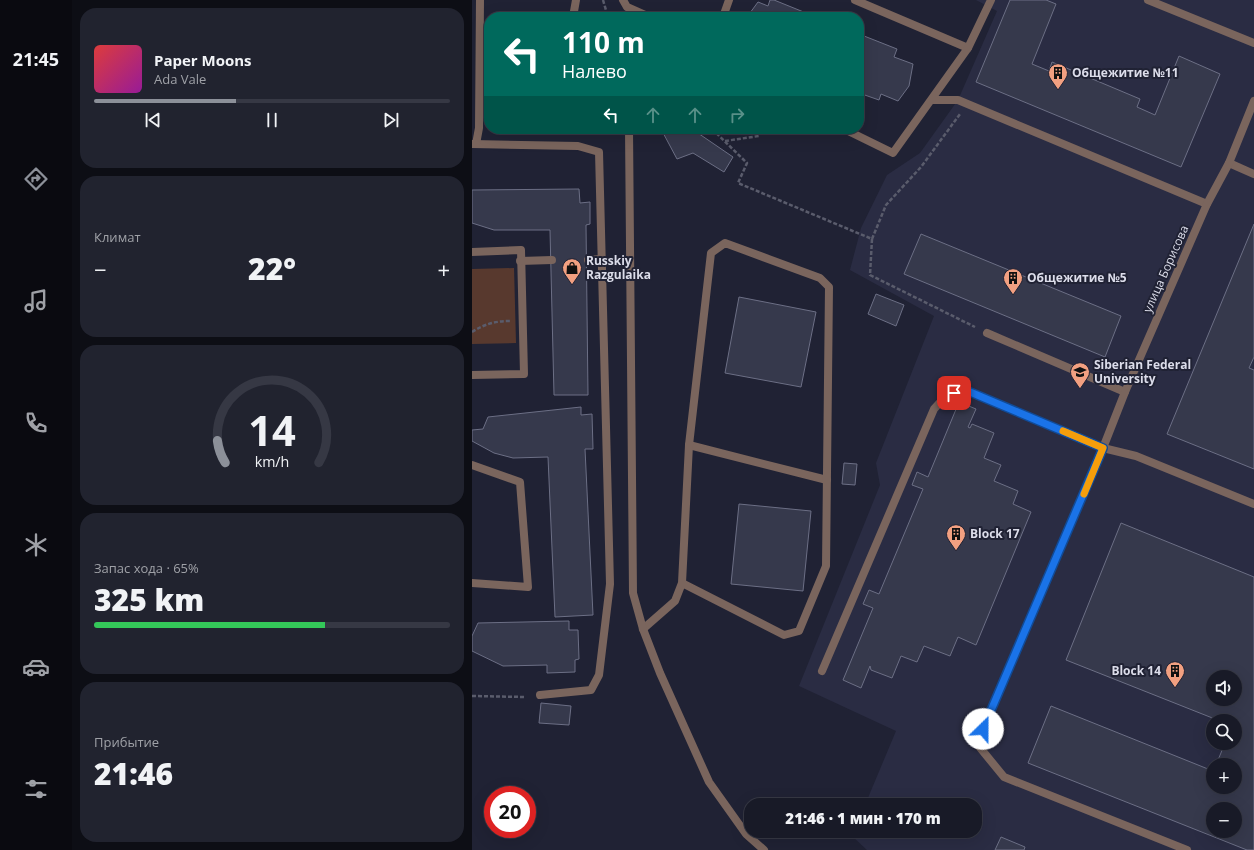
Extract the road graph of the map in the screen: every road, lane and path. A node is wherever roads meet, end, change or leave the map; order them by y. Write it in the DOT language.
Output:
graph roads {
  1 [pos="480,0"];
  2 [pos="576,0"];
  3 [pos="603,0"];
  4 [pos="623,0"];
  5 [pos="729,0"];
  6 [pos="855,0"];
  7 [pos="991,0"];
  8 [pos="1148,0"];
  9 [pos="574,12"];
  10 [pos="607,12"];
  11 [pos="638,12"];
  12 [pos="725,12"];
  13 [pos="1254,43"];
  14 [pos="968,48"];
  15 [pos="932,100"];
  16 [pos="1254,100"];
  17 [pos="966,105"];
  18 [pos="630,134"];
  19 [pos="717,134"];
  20 [pos="854,134"];
  21 [pos="759,136"];
  22 [pos="724,141"];
  23 [pos="474,144"];
  24 [pos="1229,163"];
  25 [pos="1254,174"];
  26 [pos="1208,204"];
  27 [pos="872,238"];
  28 [pos="472,252"];
  29 [pos="601,259"];
  30 [pos="552,260"];
  31 [pos="588,260"];
  32 [pos="520,261"];
  33 [pos="522,324"];
  34 [pos="472,332"];
  35 [pos="986,333"];
  36 [pos="472,375"];
  37 [pos="1125,392"];
  38 [pos="689,446"];
  39 [pos="1103,448"];
  40 [pos="472,466"];
  41 [pos="828,480"];
  42 [pos="1254,504"];
  43 [pos="472,582"];
  44 [pos="682,583"];
  45 [pos="643,629"];
  46 [pos="822,671"];
  47 [pos="540,695"];
  48 [pos="472,696"];
  49 [pos="525,697"];
  50 [pos="764,850"];
  51 [pos="1187,850"];
  1 -- 23 [label="street"];
  2 -- 9 [label="street"];
  3 -- 10 [label="path"];
  4 -- 11 [label="street"];
  5 -- 12 [label="street"];
  6 -- 14 [label="street"];
  7 -- 14 [label="street"];
  8 -- 13 [label="street"];
  14 -- 15 [label="street"];
  15 -- 17 [label="street"];
  15 -- 20 [label="street"];
  16 -- 24 [label="street, улица Борисова"];
  17 -- 26 [label="street"];
  17 -- 27 [label="path"];
  18 -- 45 [label="street"];
  19 -- 22 [label="path"];
  21 -- 22 [label="path"];
  22 -- 27 [label="path"];
  23 -- 29 [label="street"];
  24 -- 25 [label="street"];
  24 -- 26 [label="street, улица Борисова"];
  26 -- 37 [label="street, улица Борисова"];
  27 -- 35 [label="path"];
  28 -- 32 [label="street"];
  29 -- 31 [label="street"];
  29 -- 47 [label="street"];
  30 -- 32 [label="street"];
  32 -- 33 [label="street"];
  33 -- 34 [label="path"];
  33 -- 36 [label="street"];
  35 -- 37 [label="street"];
  37 -- 39 [label="street, улица Борисова"];
  38 -- 41 [label="street"];
  38 -- 41 [label="street"];
  38 -- 44 [label="street"];
  39 -- 42 [label="street"];
  39 -- 46 [label="street"];
  39 -- 51 [label="street, улица Борисова"];
  40 -- 43 [label="street"];
  41 -- 44 [label="street"];
  44 -- 45 [label="street"];
  45 -- 50 [label="street"];
  48 -- 49 [label="path"];
}
